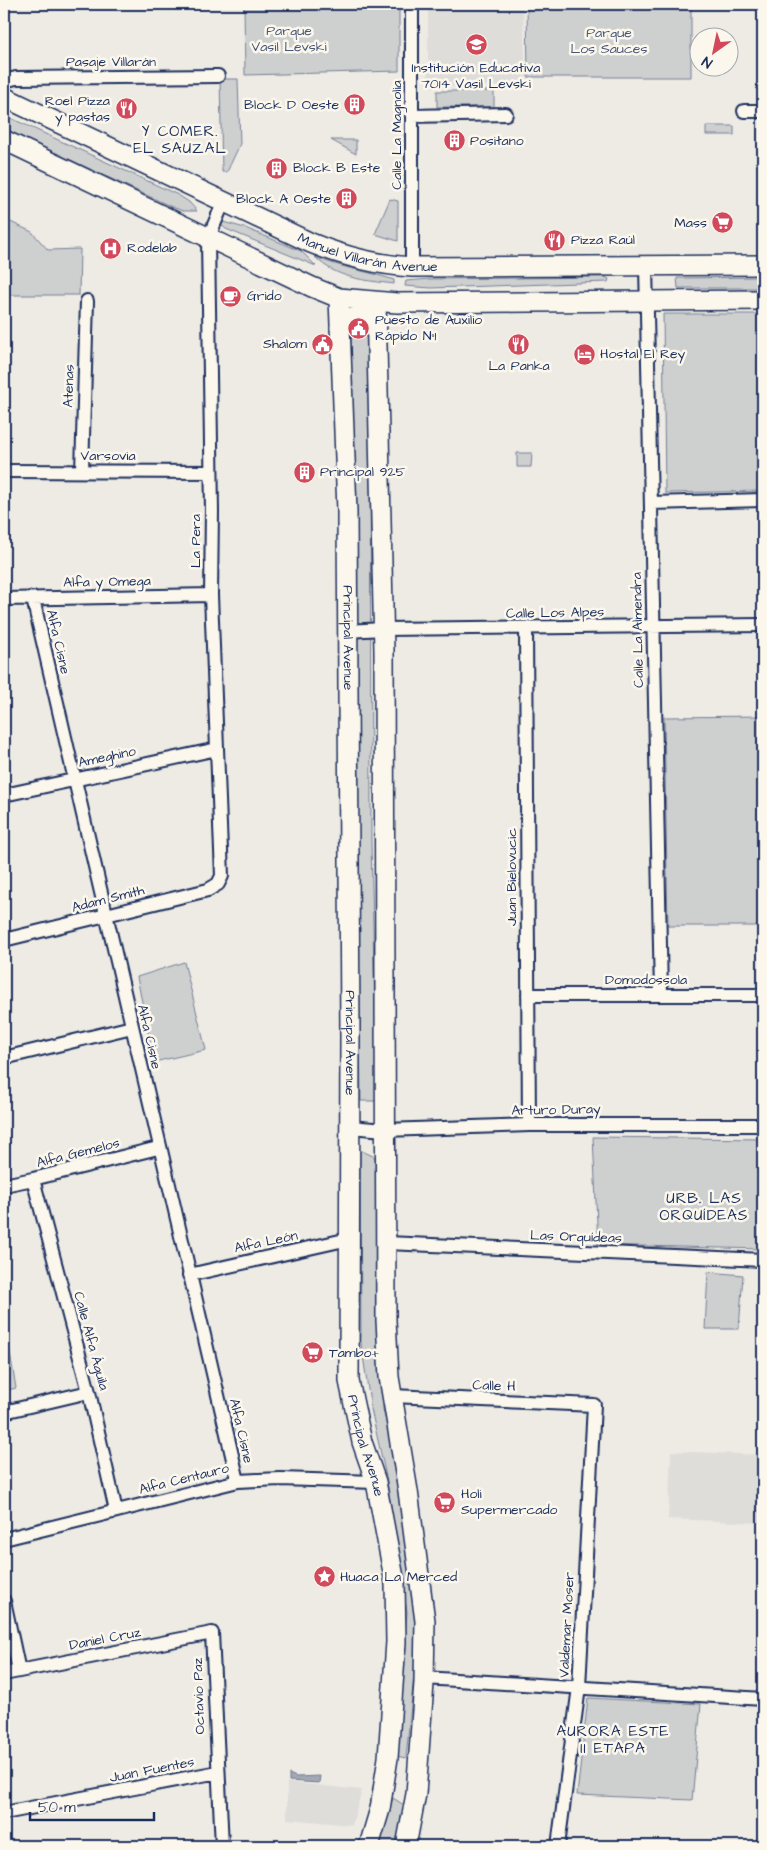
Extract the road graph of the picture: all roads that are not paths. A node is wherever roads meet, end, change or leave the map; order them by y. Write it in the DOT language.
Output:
graph roads {
  1 [pos="412,4"];
  2 [pos="218,76"];
  3 [pos="4,81"];
  4 [pos="4,97"];
  5 [pos="744,111"];
  6 [pos="763,111"];
  7 [pos="506,114"];
  8 [pos="412,116"];
  9 [pos="4,140"];
  10 [pos="224,200"];
  11 [pos="208,239"];
  12 [pos="646,265"];
  13 [pos="763,265"];
  14 [pos="412,267"];
  15 [pos="339,298"];
  16 [pos="763,300"];
  17 [pos="87,301"];
  18 [pos="376,302"];
  19 [pos="647,302"];
  20 [pos="376,323"];
  21 [pos="340,328"];
  22 [pos="4,471"];
  23 [pos="82,471"];
  24 [pos="211,472"];
  25 [pos="763,500"];
  26 [pos="651,503"];
  27 [pos="211,595"];
  28 [pos="4,599"];
  29 [pos="33,599"];
  30 [pos="763,625"];
  31 [pos="654,627"];
  32 [pos="526,628"];
  33 [pos="383,629"];
  34 [pos="346,631"];
  35 [pos="217,749"];
  36 [pos="75,779"];
  37 [pos="4,795"];
  38 [pos="218,884"];
  39 [pos="107,915"];
  40 [pos="4,940"];
  41 [pos="661,994"];
  42 [pos="528,995"];
  43 [pos="763,995"];
  44 [pos="132,1027"];
  45 [pos="4,1058"];
  46 [pos="529,1125"];
  47 [pos="763,1125"];
  48 [pos="350,1127"];
  49 [pos="384,1130"];
  50 [pos="158,1148"];
  51 [pos="33,1180"];
  52 [pos="4,1185"];
  53 [pos="349,1240"];
  54 [pos="387,1244"];
  55 [pos="763,1260"];
  56 [pos="188,1275"];
  57 [pos="89,1392"];
  58 [pos="392,1396"];
  59 [pos="594,1405"];
  60 [pos="4,1412"];
  61 [pos="238,1481"];
  62 [pos="376,1482"];
  63 [pos="116,1511"];
  64 [pos="4,1539"];
  65 [pos="4,1601"];
  66 [pos="212,1633"];
  67 [pos="19,1671"];
  68 [pos="4,1674"];
  69 [pos="424,1678"];
  70 [pos="579,1687"];
  71 [pos="763,1699"];
  72 [pos="218,1772"];
  73 [pos="385,1780"];
  74 [pos="416,1784"];
  75 [pos="4,1813"];
  76 [pos="222,1846"];
  77 [pos="370,1846"];
  78 [pos="406,1846"];
  79 [pos="558,1846"];
  1 -- 8 [label="street, Calle La Magnolia"];
  2 -- 3 [label="street, Pasaje Villarán"];
  4 -- 10 [label="main road, Manuel Villarán Avenue"];
  5 -- 6 [label="street"];
  7 -- 8 [label="street"];
  8 -- 14 [label="street, Calle La Magnolia"];
  9 -- 11 [label="main road"];
  10 -- 11 [label="street, La Pera"];
  10 -- 14 [label="main road, Manuel Villarán Avenue"];
  11 -- 15 [label="main road"];
  11 -- 24 [label="street, La Pera"];
  12 -- 13 [label="main road, Manuel Villarán Avenue"];
  12 -- 14 [label="main road, Manuel Villarán Avenue"];
  12 -- 19 [label="street, Calle La Almendra"];
  15 -- 18 [label="main road"];
  15 -- 21 [label="main road, Principal Avenue"];
  16 -- 19 [label="main road"];
  17 -- 23 [label="street, Atenas"];
  18 -- 19 [label="main road"];
  18 -- 20 [label="main road"];
  19 -- 26 [label="street, Calle La Almendra"];
  20 -- 21 [label="main road"];
  20 -- 33 [label="main road"];
  21 -- 34 [label="main road, Principal Avenue"];
  22 -- 23 [label="street, Varsovia"];
  23 -- 24 [label="street, Varsovia"];
  24 -- 27 [label="street, La Pera"];
  25 -- 26 [label="street"];
  26 -- 31 [label="street, Calle La Almendra"];
  27 -- 29 [label="street, Alfa y Omega"];
  27 -- 35 [label="street, La Pera"];
  28 -- 29 [label="street, Alfa y Omega"];
  29 -- 36 [label="street, Alfa Cisne"];
  30 -- 31 [label="street, Calle Los Alpes"];
  31 -- 32 [label="street, Calle Los Alpes"];
  31 -- 41 [label="street, Calle La Almendra"];
  32 -- 33 [label="street, Calle Los Alpes"];
  32 -- 42 [label="street, Juan Bielovucic"];
  33 -- 34 [label="street, Calle Los Alpes"];
  33 -- 49 [label="main road"];
  34 -- 48 [label="main road, Principal Avenue"];
  35 -- 36 [label="street, Ameghino"];
  35 -- 38 [label="street, La Pera"];
  36 -- 37 [label="street, Ameghino"];
  36 -- 39 [label="street, Alfa Cisne"];
  38 -- 39 [label="street, Adam Smith"];
  39 -- 40 [label="street, Adam Smith"];
  39 -- 44 [label="street, Alfa Cisne"];
  41 -- 42 [label="street, Domodossola"];
  41 -- 43 [label="street, Domodossola"];
  42 -- 46 [label="street, Juan Bielovucic"];
  44 -- 45 [label="street"];
  44 -- 50 [label="street, Alfa Cisne"];
  46 -- 47 [label="street, Arturo Duray"];
  46 -- 49 [label="street, Arturo Duray"];
  48 -- 49 [label="street, Arturo Duray"];
  48 -- 53 [label="main road, Principal Avenue"];
  49 -- 54 [label="main road"];
  50 -- 51 [label="street, Alfa Gemelos"];
  50 -- 56 [label="street, Alfa Cisne"];
  51 -- 52 [label="street, Alfa Gemelos"];
  51 -- 57 [label="street, Calle Alfa Águila"];
  53 -- 56 [label="street, Alfa León"];
  53 -- 62 [label="main road, Principal Avenue"];
  54 -- 55 [label="street, Las Orquídeas"];
  54 -- 58 [label="main road"];
  56 -- 61 [label="street, Alfa Cisne"];
  57 -- 60 [label="street"];
  57 -- 63 [label="street, Calle Alfa Águila"];
  58 -- 59 [label="street, Calle H"];
  58 -- 69 [label="main road"];
  59 -- 70 [label="street, Valdemar Moser"];
  61 -- 62 [label="street, Alfa Centauro"];
  61 -- 63 [label="street, Alfa Centauro"];
  62 -- 73 [label="main road, Principal Avenue"];
  63 -- 64 [label="street, Alfa Centauro"];
  65 -- 67 [label="street"];
  66 -- 67 [label="street, Daniel Cruz"];
  66 -- 72 [label="street, Octavio Paz"];
  67 -- 68 [label="street, Daniel Cruz"];
  69 -- 70 [label="street"];
  69 -- 74 [label="main road"];
  70 -- 71 [label="street"];
  70 -- 79 [label="street, Valdemar Moser"];
  72 -- 75 [label="street, Juan Fuentes"];
  72 -- 76 [label="street, Octavio Paz"];
  73 -- 74 [label="main road"];
  73 -- 77 [label="main road, Principal Avenue"];
  74 -- 78 [label="main road"];
}
